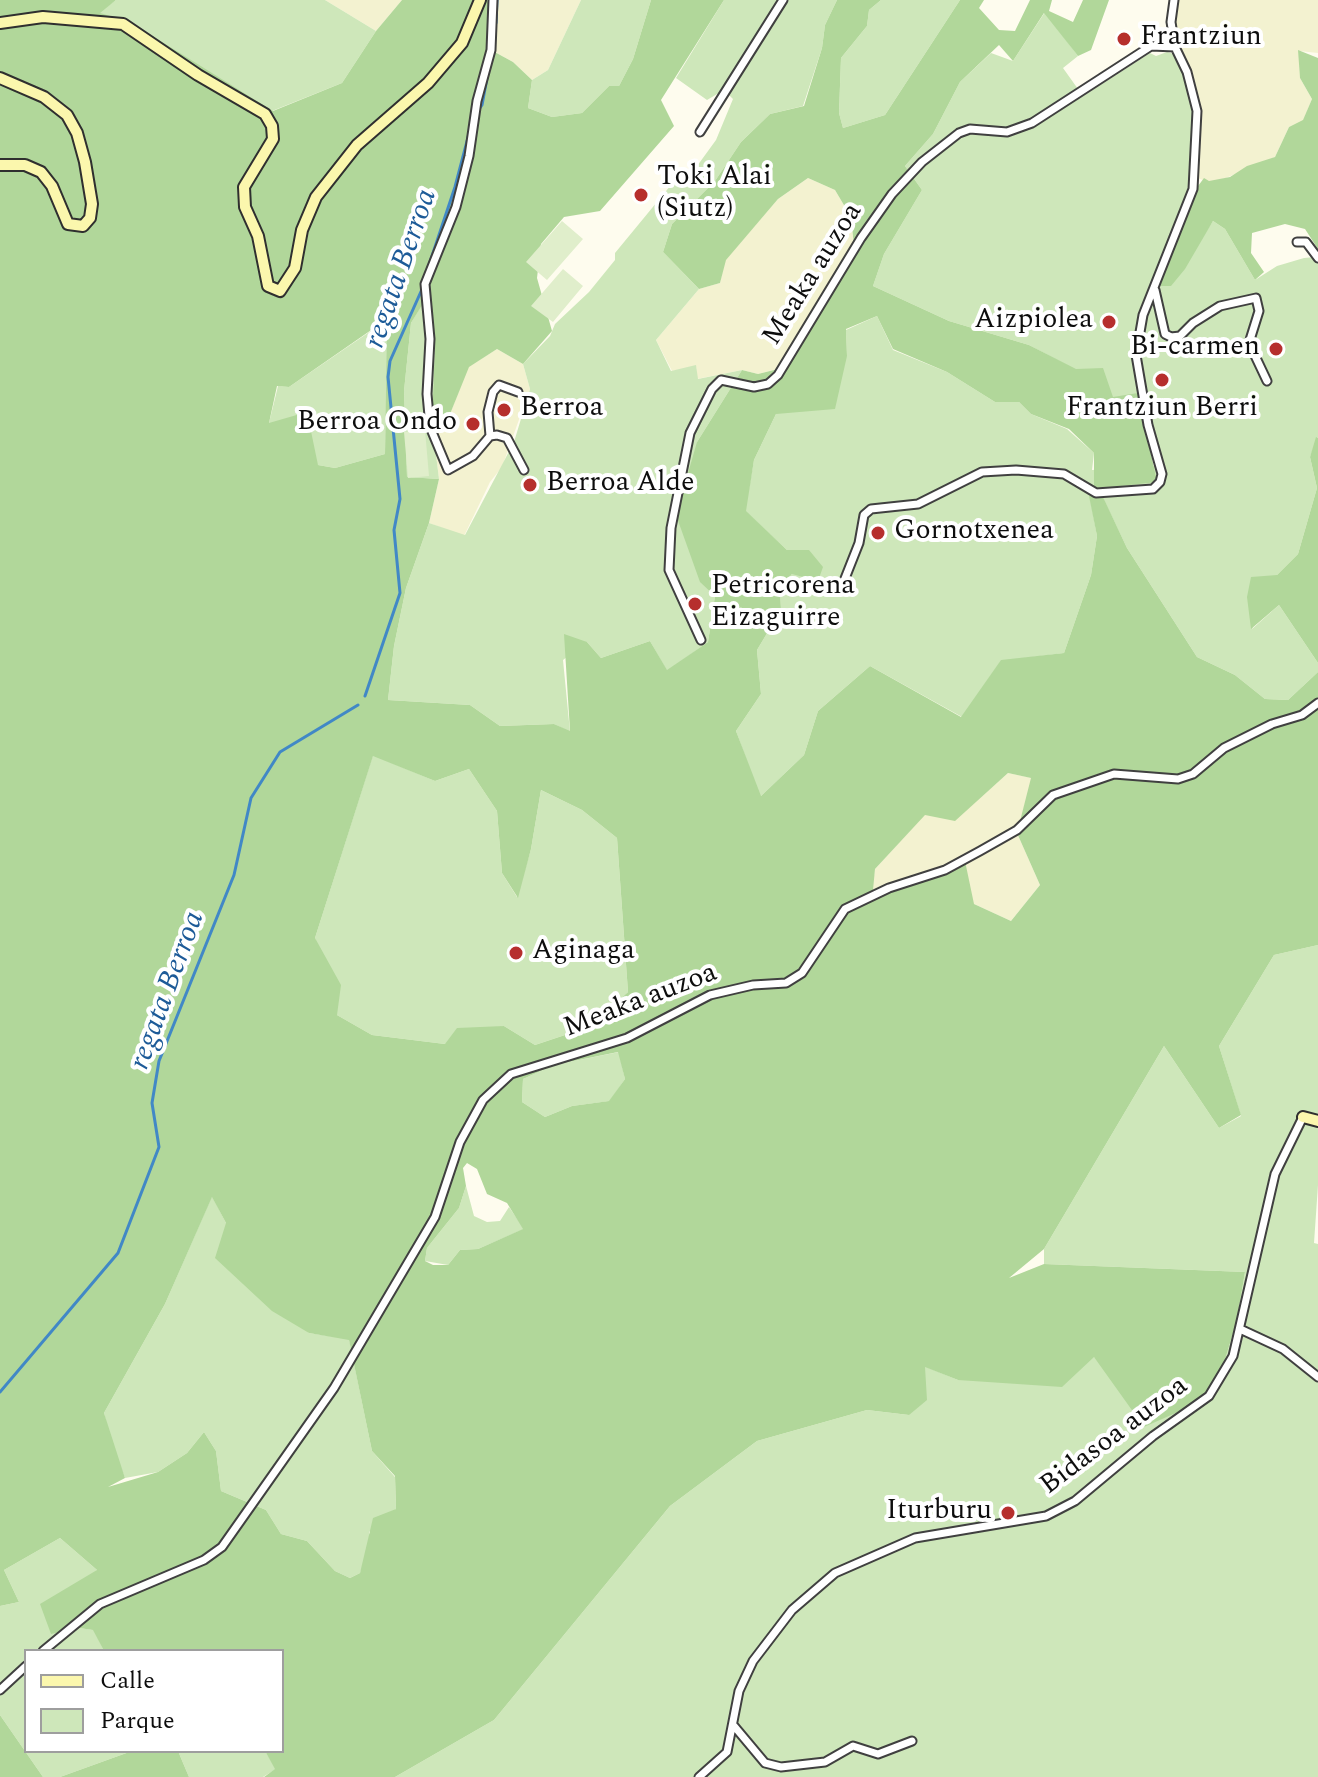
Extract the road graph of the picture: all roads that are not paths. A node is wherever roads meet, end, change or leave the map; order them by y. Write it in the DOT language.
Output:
graph roads {
  1 [pos="480,0"];
  2 [pos="493,0"];
  3 [pos="783,0"];
  4 [pos="1174,0"];
  5 [pos="0,23"];
  6 [pos="1175,47"];
  7 [pos="0,78"];
  8 [pos="700,132"];
  9 [pos="0,165"];
  10 [pos="1297,242"];
  11 [pos="1318,258"];
  12 [pos="1154,288"];
  13 [pos="1267,381"];
  14 [pos="518,392"];
  15 [pos="490,436"];
  16 [pos="524,470"];
  17 [pos="842,586"];
  18 [pos="701,640"];
  19 [pos="1318,703"];
  20 [pos="1303,1117"];
  21 [pos="1318,1121"];
  22 [pos="1240,1329"];
  23 [pos="1318,1377"];
  24 [pos="45,1649"];
  25 [pos="24,1668"];
  26 [pos="0,1690"];
  27 [pos="733,1724"];
  28 [pos="912,1741"];
  29 [pos="699,1777"];
  1 -- 5 [label="street"];
  2 -- 15 [label="street"];
  3 -- 8 [label="street"];
  4 -- 6 [label="street"];
  6 -- 12 [label="street"];
  6 -- 18 [label="street, Meaka auzoa"];
  7 -- 9 [label="street"];
  10 -- 11 [label="street"];
  12 -- 13 [label="street"];
  12 -- 17 [label="street"];
  14 -- 15 [label="street"];
  15 -- 16 [label="street"];
  19 -- 24 [label="street, Meaka auzoa"];
  20 -- 21 [label="street"];
  20 -- 22 [label="street, Bidasoa auzoa"];
  22 -- 23 [label="street"];
  22 -- 27 [label="street, Bidasoa auzoa"];
  25 -- 26 [label="street"];
  27 -- 28 [label="street"];
  27 -- 29 [label="street, Bidasoa auzoa"];
}
